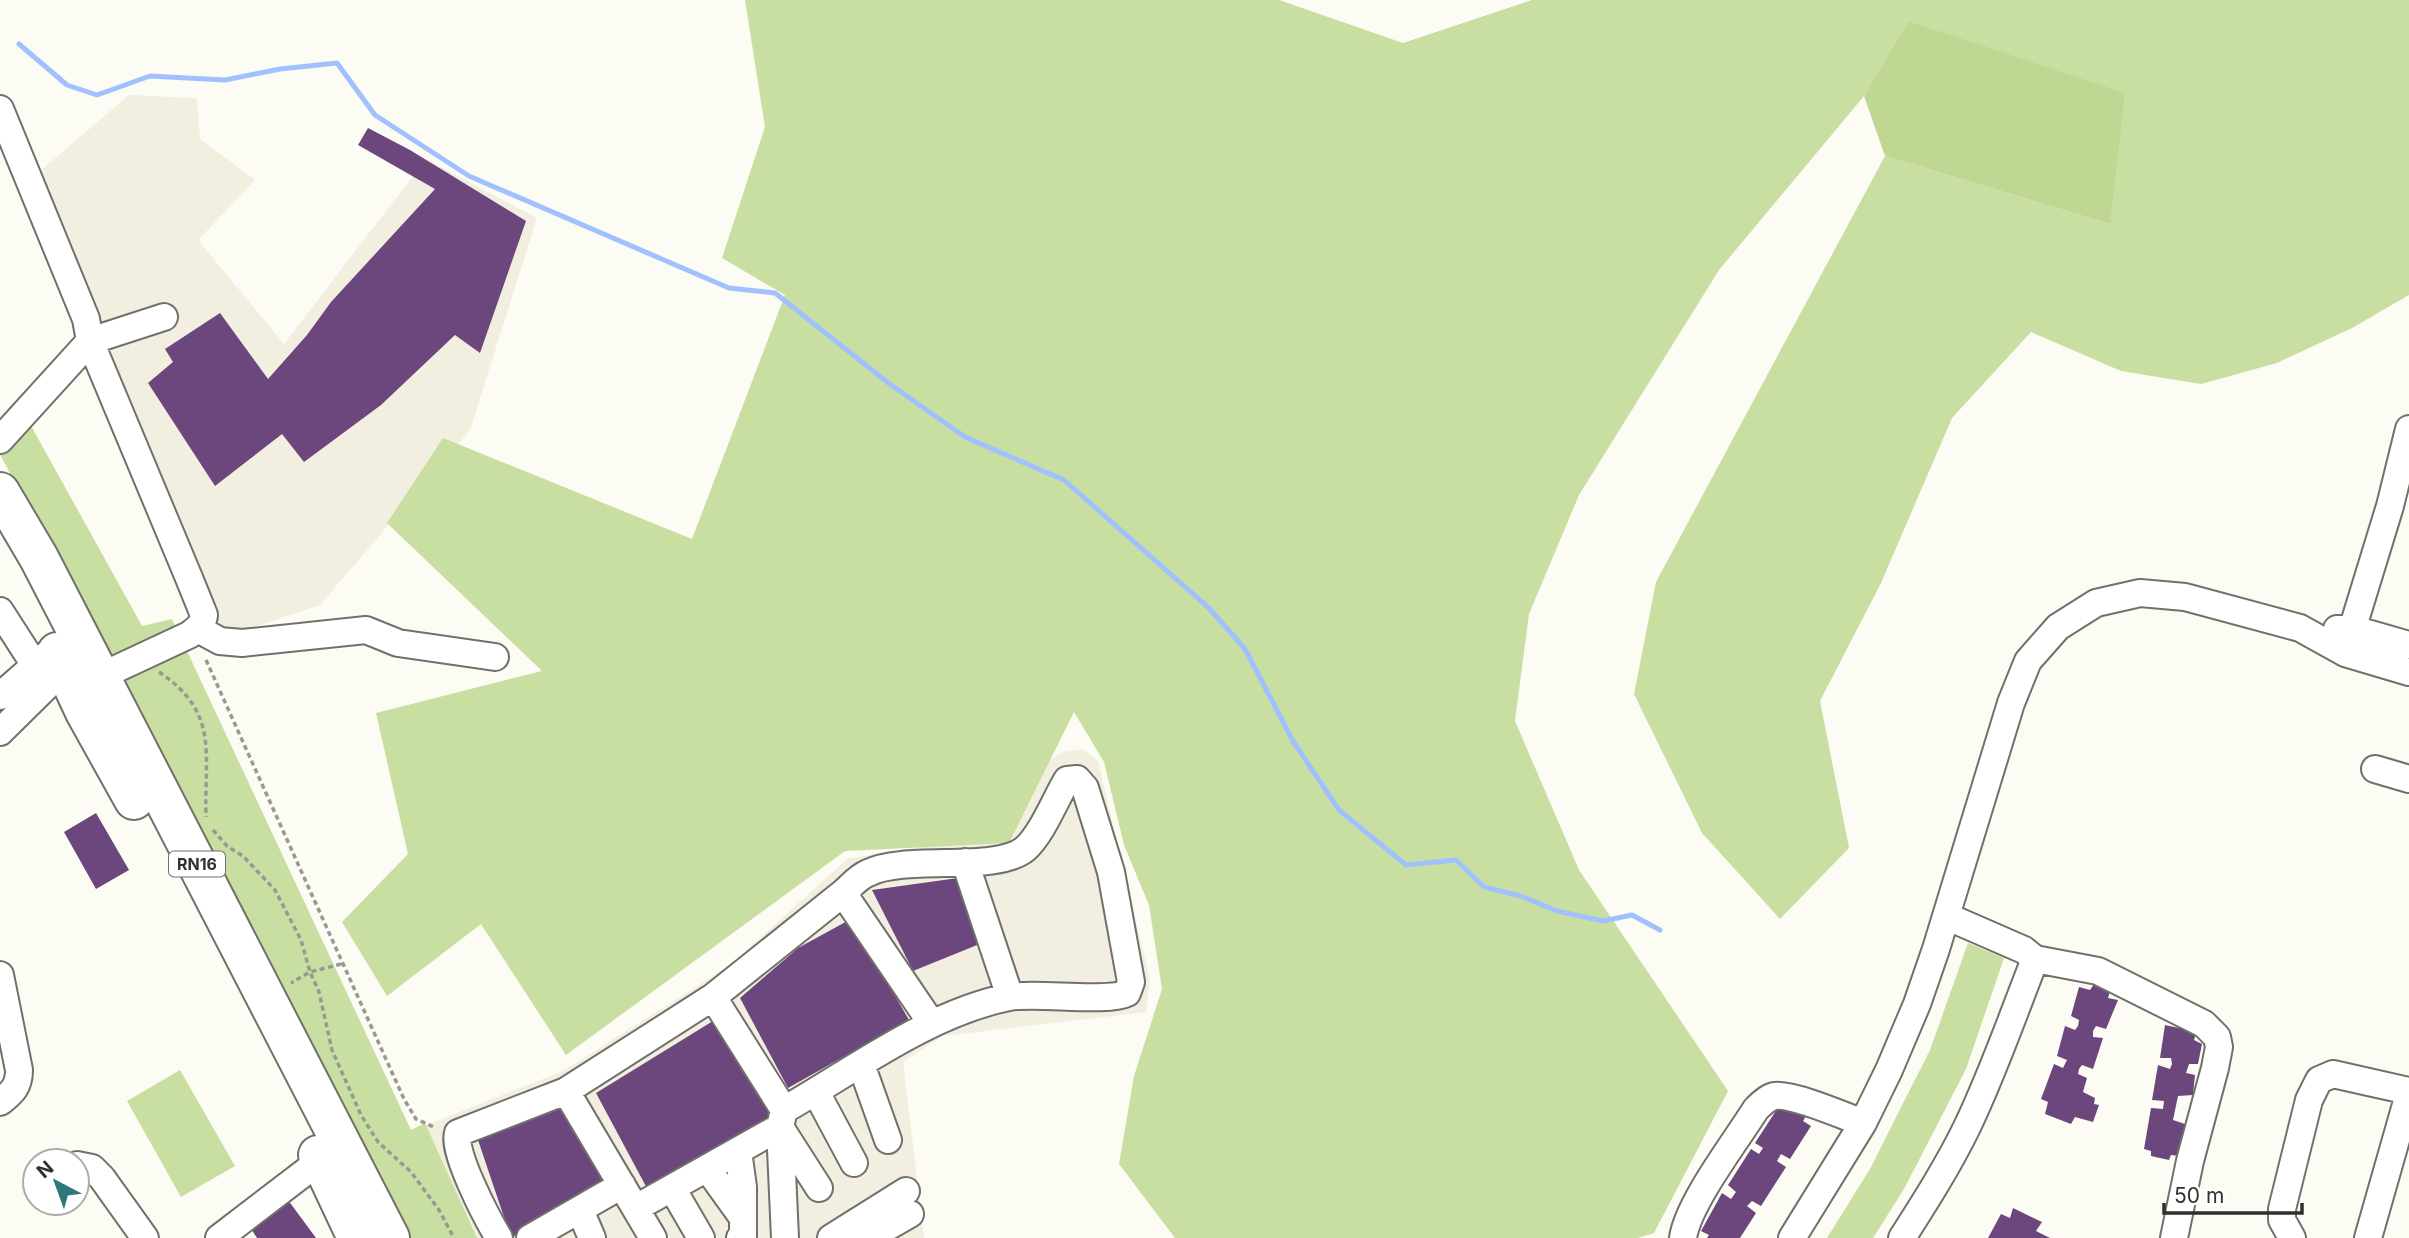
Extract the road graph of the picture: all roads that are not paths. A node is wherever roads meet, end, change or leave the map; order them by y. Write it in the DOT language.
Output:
graph roads {
  1 [pos="0,109"];
  2 [pos="164,317"];
  3 [pos="90,341"];
  4 [pos="2409,429"];
  5 [pos="0,440"];
  6 [pos="0,492"];
  7 [pos="2399,509"];
  8 [pos="0,541"];
  9 [pos="0,611"];
  10 [pos="196,630"];
  11 [pos="2349,641"];
  12 [pos="2409,645"];
  13 [pos="495,657"];
  14 [pos="60,668"];
  15 [pos="2409,672"];
  16 [pos="0,696"];
  17 [pos="0,732"];
  18 [pos="2375,769"];
  19 [pos="2409,779"];
  20 [pos="965,862"];
  21 [pos="843,893"];
  22 [pos="1946,916"];
  23 [pos="2035,959"];
  24 [pos="0,975"];
  25 [pos="1010,997"];
  26 [pos="713,998"];
  27 [pos="932,1024"];
  28 [pos="861,1064"];
  29 [pos="566,1091"];
  30 [pos="816,1092"];
  31 [pos="2409,1093"];
  32 [pos="0,1102"];
  33 [pos="782,1119"];
  34 [pos="1863,1123"];
  35 [pos="888,1140"];
  36 [pos="738,1151"];
  37 [pos="321,1160"];
  38 [pos="854,1163"];
  39 [pos="91,1168"];
  40 [pos="707,1168"];
  41 [pos="622,1185"];
  42 [pos="672,1188"];
  43 [pos="819,1188"];
  44 [pos="636,1208"];
  45 [pos="580,1210"];
  46 [pos="741,1228"];
  47 [pos="2371,1237"];
  48 [pos="145,1238"];
  49 [pos="219,1238"];
  50 [pos="357,1238"];
  51 [pos="390,1238"];
  52 [pos="499,1238"];
  53 [pos="530,1238"];
  54 [pos="592,1238"];
  55 [pos="653,1238"];
  56 [pos="701,1238"];
  57 [pos="785,1238"];
  58 [pos="831,1238"];
  59 [pos="868,1238"];
  60 [pos="1683,1238"];
  61 [pos="1792,1238"];
  62 [pos="1902,1238"];
  63 [pos="2174,1238"];
  64 [pos="2292,1238"];
  1 -- 3 [label="street"];
  2 -- 3 [label="street"];
  3 -- 5 [label="street"];
  3 -- 10 [label="street"];
  4 -- 7 [label="street"];
  6 -- 14 [label="highway, RN16"];
  7 -- 11 [label="street"];
  8 -- 14 [label="highway, RN16"];
  9 -- 14 [label="street"];
  10 -- 13 [label="street"];
  10 -- 14 [label="street"];
  11 -- 12 [label="street"];
  11 -- 15 [label="street"];
  11 -- 22 [label="street"];
  14 -- 16 [label="street"];
  14 -- 17 [label="street"];
  14 -- 37 [label="highway, RN16"];
  14 -- 51 [label="highway, RN16"];
  18 -- 19 [label="street"];
  20 -- 21 [label="street"];
  20 -- 25 [label="street"];
  20 -- 25 [label="street"];
  21 -- 26 [label="street"];
  21 -- 27 [label="street"];
  22 -- 23 [label="street"];
  22 -- 34 [label="street"];
  23 -- 62 [label="street"];
  23 -- 63 [label="street"];
  24 -- 32 [label="street"];
  25 -- 27 [label="street"];
  26 -- 29 [label="street"];
  26 -- 33 [label="street"];
  27 -- 28 [label="street"];
  28 -- 30 [label="street"];
  28 -- 35 [label="street"];
  29 -- 41 [label="street"];
  29 -- 52 [label="street"];
  30 -- 33 [label="street"];
  30 -- 38 [label="street"];
  31 -- 47 [label="street"];
  31 -- 64 [label="street"];
  33 -- 36 [label="street"];
  33 -- 43 [label="street"];
  33 -- 57 [label="street"];
  34 -- 60 [label="street"];
  34 -- 61 [label="street"];
  36 -- 40 [label="street"];
  36 -- 46 [label="street"];
  37 -- 49 [label="street"];
  37 -- 50 [label="highway, RN16"];
  39 -- 48 [label="street"];
  40 -- 42 [label="street"];
  40 -- 46 [label="street"];
  41 -- 44 [label="street"];
  41 -- 45 [label="street"];
  42 -- 44 [label="street"];
  42 -- 56 [label="street"];
  44 -- 55 [label="street"];
  45 -- 53 [label="street"];
  45 -- 54 [label="street"];
  58 -- 59 [label="street"];
}
